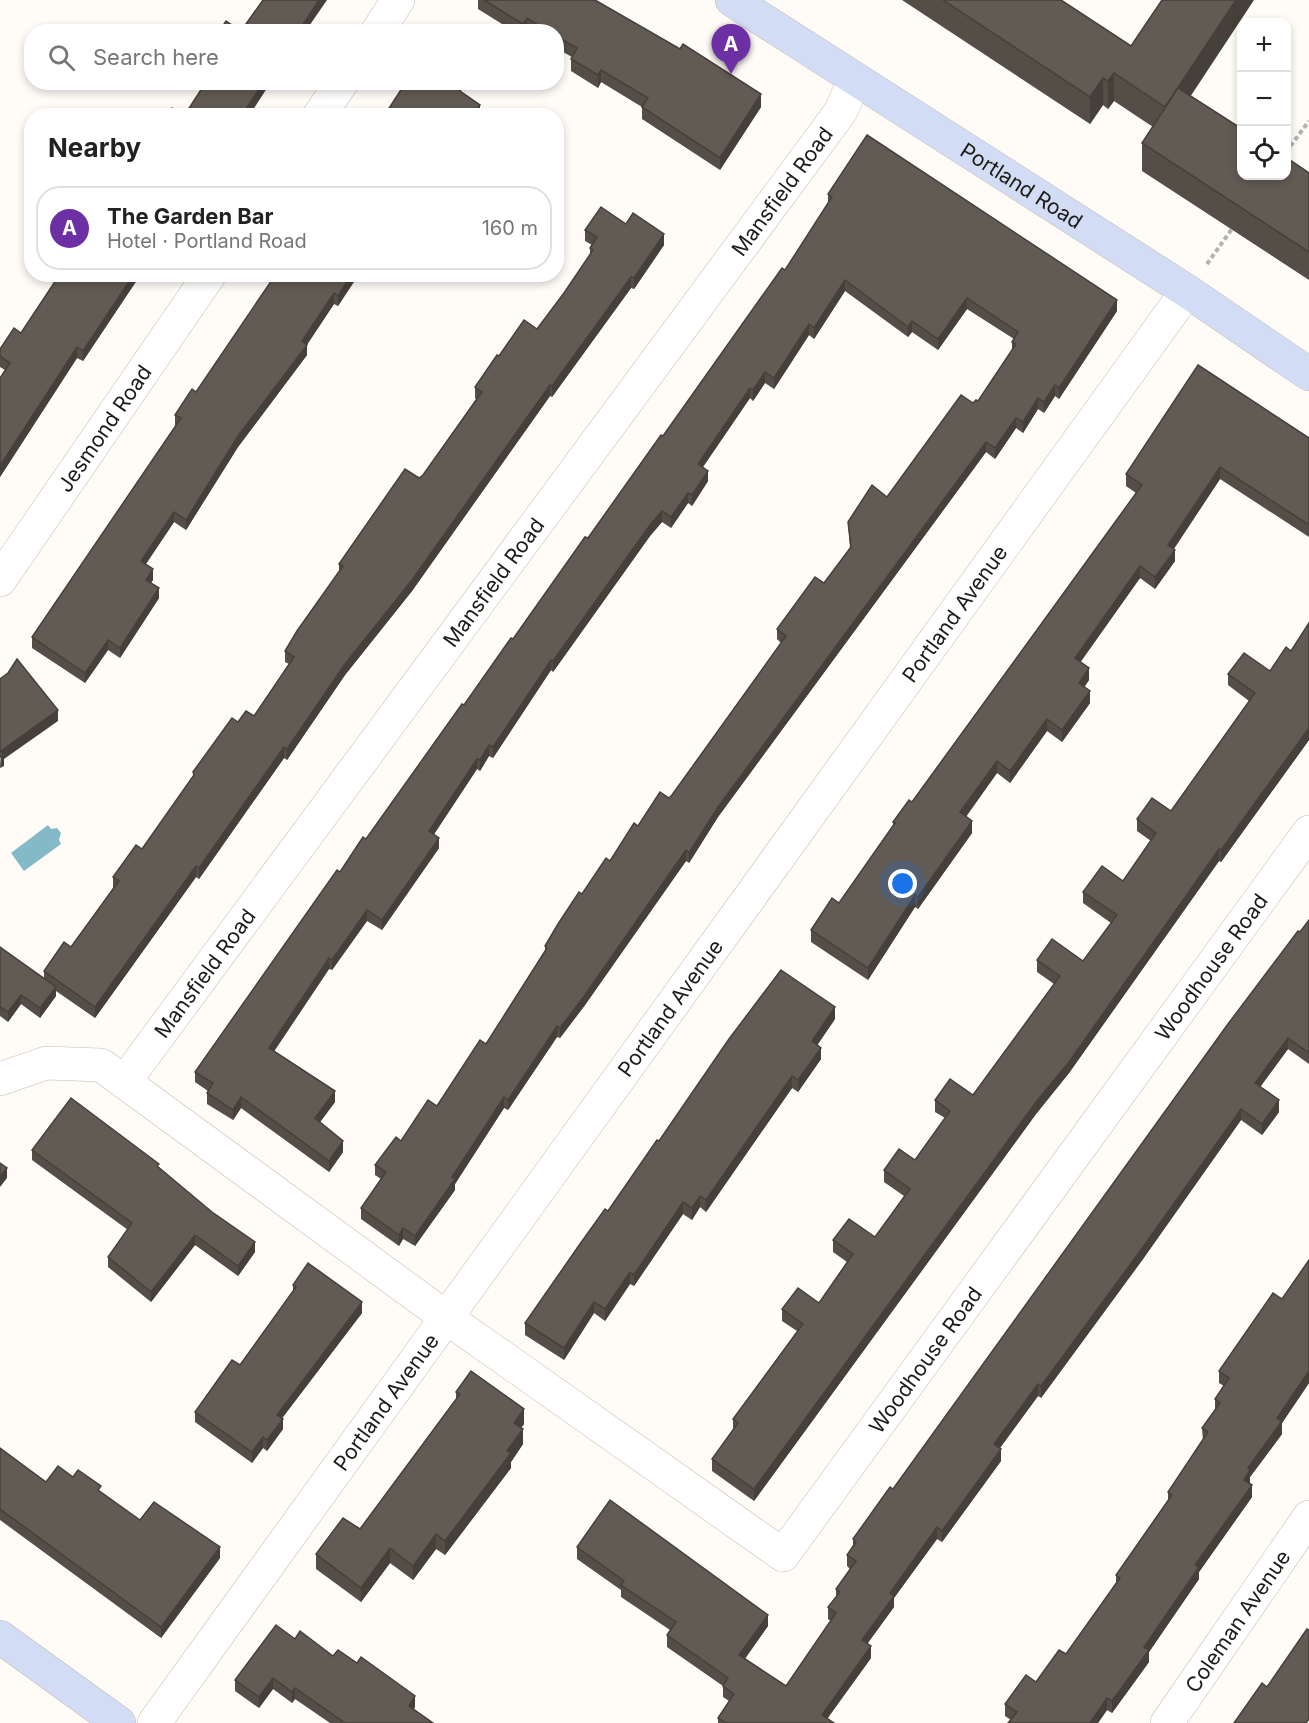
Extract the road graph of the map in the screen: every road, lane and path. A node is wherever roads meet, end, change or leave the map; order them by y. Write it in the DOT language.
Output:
graph roads {
  1 [pos="398,0"];
  2 [pos="732,0"];
  3 [pos="382,24"];
  4 [pos="854,80"];
  5 [pos="337,90"];
  6 [pos="324,108"];
  7 [pos="1309,121"];
  8 [pos="1291,146"];
  9 [pos="1235,224"];
  10 [pos="205,282"];
  11 [pos="1187,291"];
  12 [pos="1309,374"];
  13 [pos="0,580"];
  14 [pos="1309,832"];
  15 [pos="0,1079"];
  16 [pos="125,1081"];
  17 [pos="447,1318"];
  18 [pos="1305,1532"];
  19 [pos="0,1637"];
  20 [pos="119,1723"];
  21 [pos="154,1723"];
  22 [pos="1167,1723"];
  1 -- 3 [label="street"];
  2 -- 4 [label="street, Portland Road"];
  4 -- 11 [label="street, Portland Road"];
  4 -- 16 [label="street, Mansfield Road"];
  5 -- 6 [label="street"];
  7 -- 8 [label="path"];
  9 -- 11 [label="path"];
  10 -- 13 [label="street, Jesmond Road"];
  11 -- 12 [label="street, Portland Road"];
  11 -- 17 [label="street, Portland Avenue"];
  14 -- 17 [label="street, Woodhouse Road"];
  15 -- 16 [label="street"];
  16 -- 17 [label="street"];
  17 -- 21 [label="street, Portland Avenue"];
  18 -- 22 [label="street, Coleman Avenue"];
  19 -- 20 [label="street"];
}
